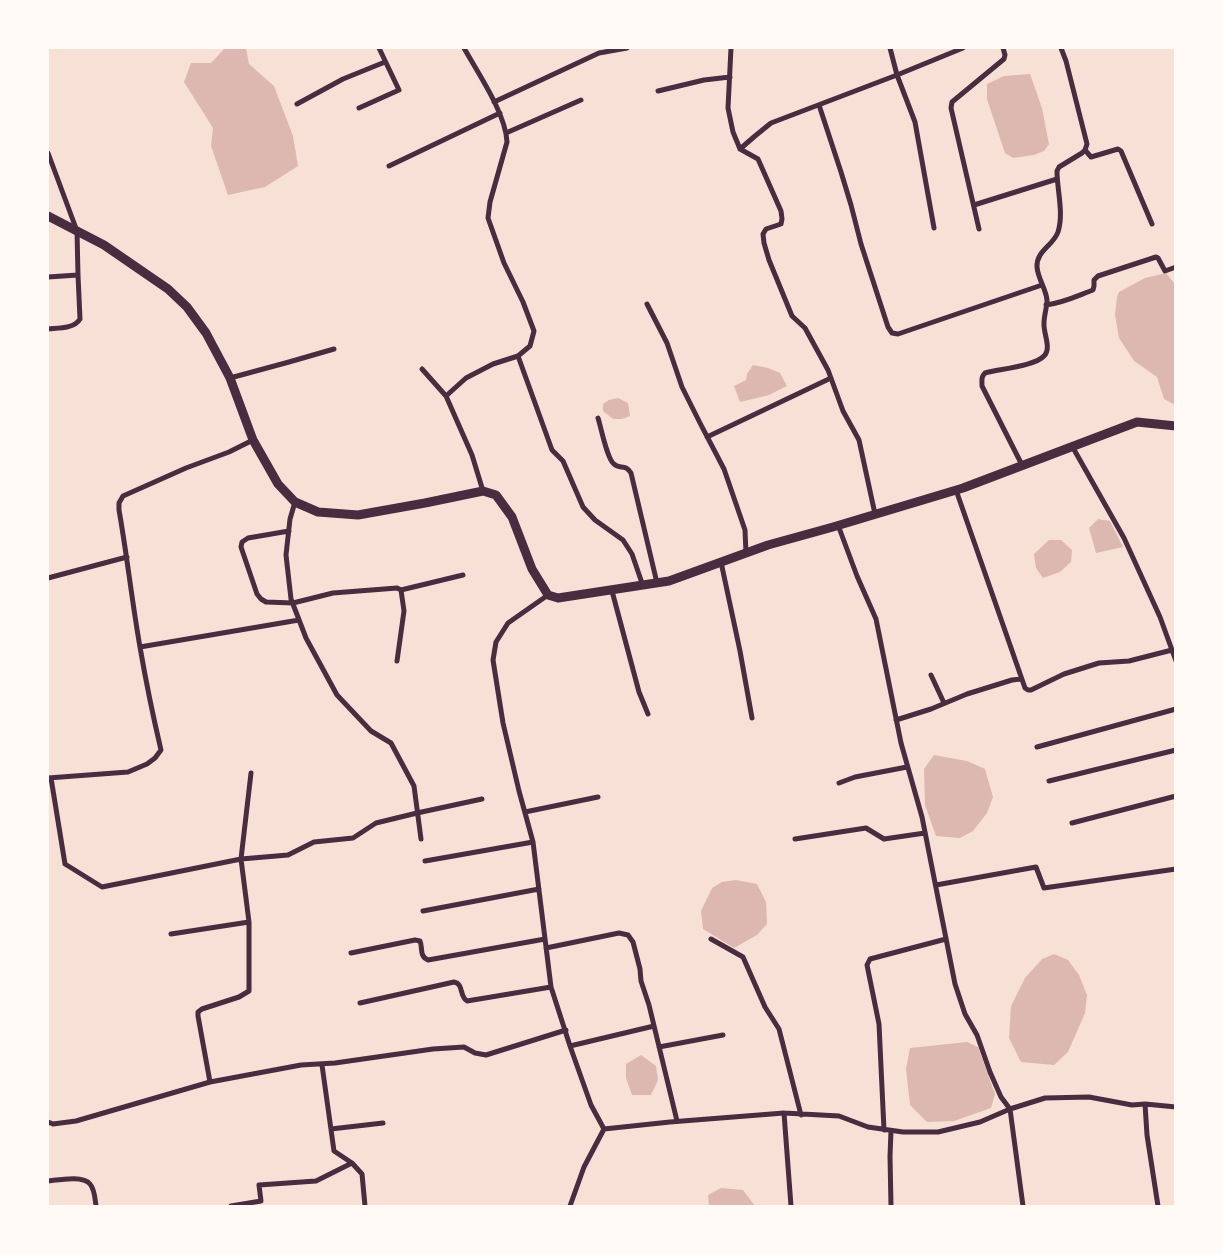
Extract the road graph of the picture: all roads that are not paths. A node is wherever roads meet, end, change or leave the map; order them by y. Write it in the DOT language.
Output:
graph roads {
  1 [pos="379,48"];
  2 [pos="464,48"];
  3 [pos="627,48"];
  4 [pos="731,48"];
  5 [pos="890,48"];
  6 [pos="963,48"];
  7 [pos="1003,48"];
  8 [pos="1061,48"];
  9 [pos="385,62"];
  10 [pos="897,75"];
  11 [pos="730,77"];
  12 [pos="658,91"];
  13 [pos="581,100"];
  14 [pos="494,102"];
  15 [pos="297,104"];
  16 [pos="819,106"];
  17 [pos="359,108"];
  18 [pos="500,113"];
  19 [pos="506,134"];
  20 [pos="740,149"];
  21 [pos="1085,150"];
  22 [pos="48,153"];
  23 [pos="389,166"];
  24 [pos="1057,179"];
  25 [pos="974,205"];
  26 [pos="48,216"];
  27 [pos="1152,224"];
  28 [pos="934,228"];
  29 [pos="979,229"];
  30 [pos="77,232"];
  31 [pos="1176,267"];
  32 [pos="78,274"];
  33 [pos="48,277"];
  34 [pos="1042,285"];
  35 [pos="647,304"];
  36 [pos="1046,305"];
  37 [pos="48,329"];
  38 [pos="334,349"];
  39 [pos="518,356"];
  40 [pos="422,369"];
  41 [pos="230,378"];
  42 [pos="831,378"];
  43 [pos="446,396"];
  44 [pos="598,418"];
  45 [pos="1176,426"];
  46 [pos="707,437"];
  47 [pos="254,440"];
  48 [pos="1072,446"];
  49 [pos="1022,465"];
  50 [pos="956,490"];
  51 [pos="483,491"];
  52 [pos="295,502"];
  53 [pos="876,514"];
  54 [pos="838,525"];
  55 [pos="289,531"];
  56 [pos="746,553"];
  57 [pos="127,557"];
  58 [pos="721,562"];
  59 [pos="462,575"];
  60 [pos="48,578"];
  61 [pos="657,583"];
  62 [pos="642,586"];
  63 [pos="401,590"];
  64 [pos="612,590"];
  65 [pos="548,595"];
  66 [pos="293,603"];
  67 [pos="299,620"];
  68 [pos="140,646"];
  69 [pos="1172,650"];
  70 [pos="1176,661"];
  71 [pos="397,662"];
  72 [pos="931,675"];
  73 [pos="1021,678"];
  74 [pos="944,703"];
  75 [pos="1176,709"];
  76 [pos="648,714"];
  77 [pos="752,718"];
  78 [pos="896,720"];
  79 [pos="1037,747"];
  80 [pos="1176,750"];
  81 [pos="907,766"];
  82 [pos="251,773"];
  83 [pos="49,778"];
  84 [pos="1049,781"];
  85 [pos="839,783"];
  86 [pos="1176,796"];
  87 [pos="598,797"];
  88 [pos="482,799"];
  89 [pos="525,812"];
  90 [pos="417,813"];
  91 [pos="1072,823"];
  92 [pos="925,833"];
  93 [pos="421,839"];
  94 [pos="795,839"];
  95 [pos="533,842"];
  96 [pos="241,859"];
  97 [pos="425,861"];
  98 [pos="1176,869"];
  99 [pos="936,885"];
  100 [pos="539,890"];
  101 [pos="423,911"];
  102 [pos="250,922"];
  103 [pos="171,934"];
  104 [pos="545,939"];
  105 [pos="711,939"];
  106 [pos="946,939"];
  107 [pos="546,948"];
  108 [pos="351,953"];
  109 [pos="552,987"];
  110 [pos="360,1003"];
  111 [pos="654,1026"];
  112 [pos="566,1030"];
  113 [pos="723,1035"];
  114 [pos="570,1046"];
  115 [pos="659,1047"];
  116 [pos="322,1065"];
  117 [pos="210,1082"];
  118 [pos="1145,1104"];
  119 [pos="1176,1107"];
  120 [pos="1010,1109"];
  121 [pos="784,1113"];
  122 [pos="800,1115"];
  123 [pos="677,1121"];
  124 [pos="48,1122"];
  125 [pos="383,1123"];
  126 [pos="331,1129"];
  127 [pos="604,1129"];
  128 [pos="884,1130"];
  129 [pos="891,1131"];
  130 [pos="352,1162"];
  131 [pos="48,1181"];
  132 [pos="96,1206"];
  133 [pos="232,1206"];
  134 [pos="365,1206"];
  135 [pos="570,1206"];
  136 [pos="791,1206"];
  137 [pos="892,1206"];
  138 [pos="1023,1206"];
  139 [pos="1158,1206"];
  1 -- 9 [label="street"];
  2 -- 14 [label="street"];
  3 -- 14 [label="street"];
  4 -- 11 [label="street"];
  5 -- 10 [label="street"];
  6 -- 10 [label="street"];
  7 -- 25 [label="street"];
  8 -- 21 [label="street"];
  9 -- 15 [label="street"];
  9 -- 17 [label="street"];
  10 -- 16 [label="street"];
  10 -- 28 [label="street"];
  11 -- 12 [label="street"];
  11 -- 20 [label="street"];
  13 -- 19 [label="street"];
  14 -- 18 [label="street"];
  16 -- 20 [label="street"];
  16 -- 34 [label="street"];
  18 -- 19 [label="street"];
  18 -- 23 [label="street"];
  19 -- 39 [label="street"];
  20 -- 42 [label="street"];
  21 -- 24 [label="street"];
  21 -- 27 [label="street"];
  22 -- 30 [label="street"];
  24 -- 25 [label="street"];
  24 -- 34 [label="street"];
  25 -- 29 [label="street"];
  26 -- 30 [label="street"];
  30 -- 32 [label="street"];
  30 -- 41 [label="street"];
  31 -- 36 [label="street"];
  32 -- 33 [label="street"];
  32 -- 37 [label="street"];
  34 -- 36 [label="street"];
  35 -- 46 [label="street"];
  36 -- 49 [label="street"];
  38 -- 41 [label="street"];
  39 -- 43 [label="street"];
  39 -- 62 [label="street"];
  40 -- 43 [label="street"];
  41 -- 47 [label="street"];
  42 -- 46 [label="street"];
  42 -- 53 [label="street"];
  43 -- 51 [label="street"];
  44 -- 61 [label="street"];
  45 -- 48 [label="street"];
  46 -- 56 [label="street"];
  47 -- 52 [label="street"];
  47 -- 57 [label="street"];
  48 -- 49 [label="street"];
  48 -- 69 [label="street"];
  49 -- 50 [label="street"];
  50 -- 53 [label="street"];
  50 -- 73 [label="street"];
  51 -- 52 [label="street"];
  51 -- 65 [label="street"];
  52 -- 55 [label="street"];
  53 -- 54 [label="street"];
  54 -- 56 [label="street"];
  54 -- 78 [label="street"];
  55 -- 66 [label="street"];
  55 -- 66 [label="street"];
  56 -- 58 [label="street"];
  57 -- 60 [label="street"];
  57 -- 68 [label="street"];
  58 -- 61 [label="street"];
  58 -- 77 [label="street"];
  59 -- 63 [label="street"];
  61 -- 62 [label="street"];
  62 -- 64 [label="street"];
  63 -- 66 [label="street"];
  63 -- 71 [label="street"];
  64 -- 65 [label="street"];
  64 -- 76 [label="street"];
  65 -- 89 [label="street"];
  66 -- 67 [label="street"];
  67 -- 68 [label="street"];
  67 -- 90 [label="street"];
  68 -- 83 [label="street"];
  69 -- 70 [label="street"];
  69 -- 73 [label="street"];
  72 -- 74 [label="street"];
  73 -- 74 [label="street"];
  74 -- 78 [label="street"];
  75 -- 79 [label="street"];
  78 -- 81 [label="street"];
  80 -- 84 [label="street"];
  81 -- 85 [label="street"];
  81 -- 92 [label="street"];
  82 -- 96 [label="street"];
  83 -- 96 [label="street"];
  86 -- 91 [label="street"];
  87 -- 89 [label="street"];
  88 -- 90 [label="street"];
  89 -- 95 [label="street"];
  90 -- 93 [label="street"];
  90 -- 96 [label="street"];
  92 -- 94 [label="street"];
  92 -- 99 [label="street"];
  95 -- 97 [label="street"];
  95 -- 100 [label="street"];
  96 -- 102 [label="street"];
  98 -- 99 [label="street"];
  99 -- 106 [label="street"];
  100 -- 101 [label="street"];
  100 -- 104 [label="street"];
  102 -- 103 [label="street"];
  102 -- 117 [label="street"];
  104 -- 107 [label="street"];
  104 -- 108 [label="street"];
  105 -- 122 [label="street"];
  106 -- 120 [label="street"];
  106 -- 128 [label="street"];
  107 -- 109 [label="street"];
  107 -- 111 [label="street"];
  109 -- 110 [label="street"];
  109 -- 112 [label="street"];
  111 -- 114 [label="street"];
  111 -- 115 [label="street"];
  112 -- 114 [label="street"];
  112 -- 116 [label="street"];
  113 -- 115 [label="street"];
  114 -- 127 [label="street"];
  115 -- 123 [label="street"];
  116 -- 117 [label="street"];
  116 -- 126 [label="street"];
  117 -- 124 [label="street"];
  118 -- 119 [label="street"];
  118 -- 120 [label="street"];
  118 -- 139 [label="street"];
  120 -- 129 [label="street"];
  120 -- 138 [label="street"];
  121 -- 122 [label="street"];
  121 -- 123 [label="street"];
  121 -- 136 [label="street"];
  122 -- 128 [label="street"];
  123 -- 127 [label="street"];
  125 -- 126 [label="street"];
  126 -- 130 [label="street"];
  127 -- 135 [label="street"];
  128 -- 129 [label="street"];
  129 -- 137 [label="street"];
  130 -- 133 [label="street"];
  130 -- 134 [label="street"];
  131 -- 132 [label="street"];
}
